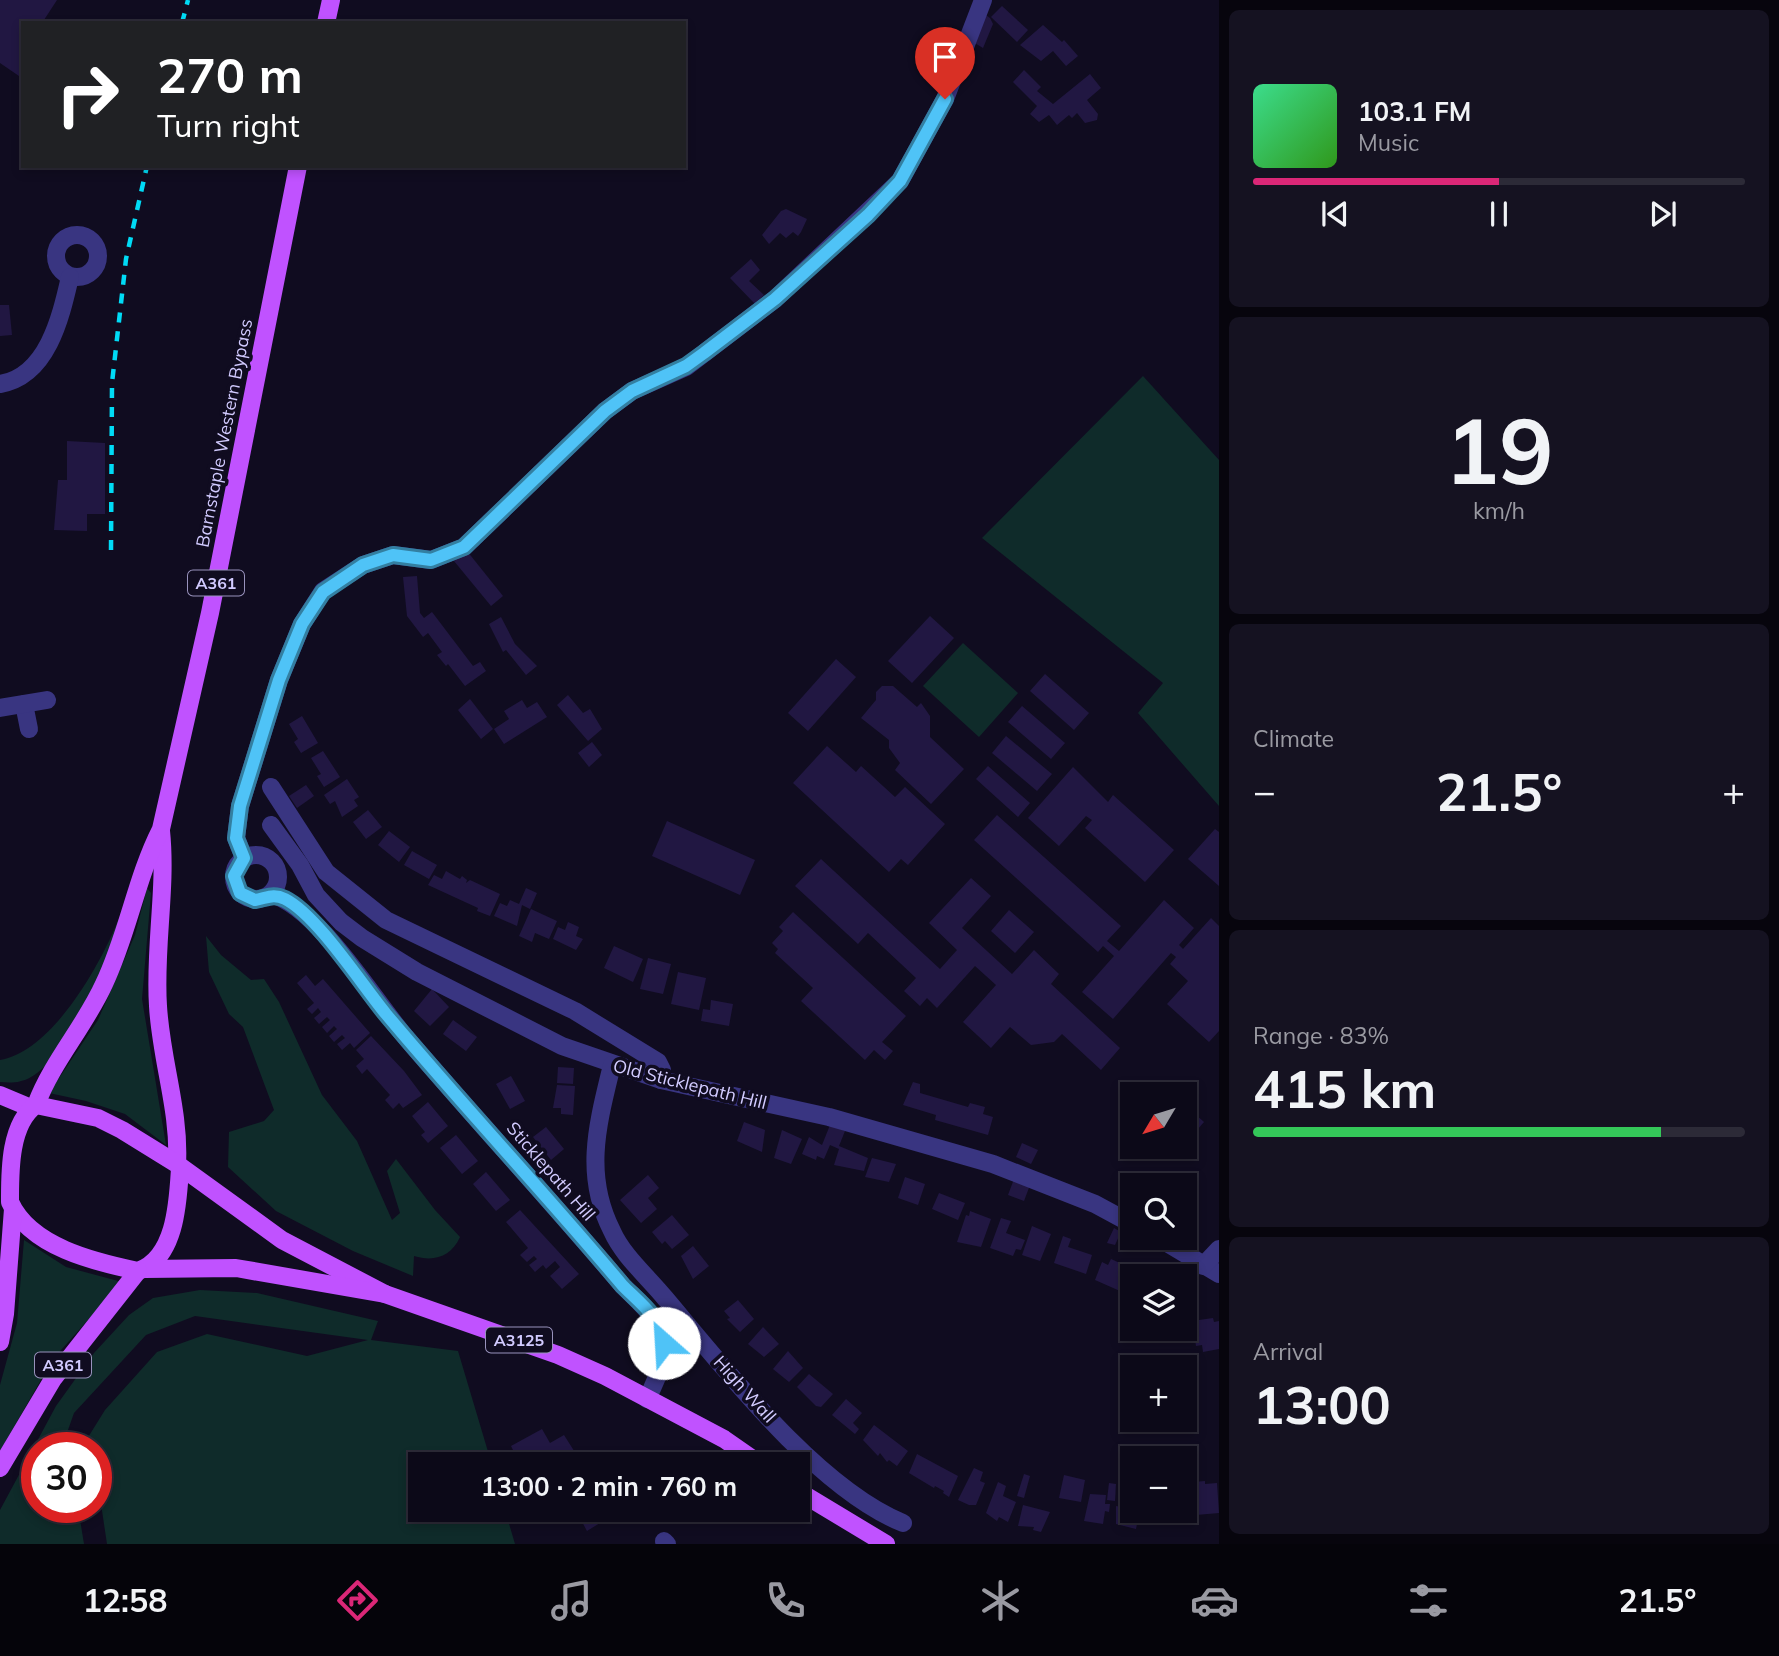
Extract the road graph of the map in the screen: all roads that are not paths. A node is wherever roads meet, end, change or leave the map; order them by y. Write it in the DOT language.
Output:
graph roads {
  1 [pos="331,0"];
  2 [pos="983,0"];
  3 [pos="326,21"];
  4 [pos="298,168"];
  5 [pos="70,277"];
  6 [pos="0,383"];
  7 [pos="47,700"];
  8 [pos="24,704"];
  9 [pos="0,708"];
  10 [pos="29,729"];
  11 [pos="271,787"];
  12 [pos="271,825"];
  13 [pos="161,830"];
  14 [pos="244,858"];
  15 [pos="271,894"];
  16 [pos="612,1065"];
  17 [pos="660,1080"];
  18 [pos="0,1095"];
  19 [pos="33,1106"];
  20 [pos="178,1166"];
  21 [pos="8,1200"];
  22 [pos="1120,1218"];
  23 [pos="1219,1249"];
  24 [pos="1178,1250"];
  25 [pos="142,1270"];
  26 [pos="1211,1270"];
  27 [pos="385,1294"];
  28 [pos="0,1342"];
  29 [pos="647,1399"];
  30 [pos="742,1452"];
  31 [pos="0,1468"];
  32 [pos="810,1498"];
  33 [pos="902,1523"];
  34 [pos="886,1544"];
  1 -- 3 [label="main road"];
  2 -- 14 [label="street"];
  4 -- 13 [label="main road, Barnstaple Western Bypass / A361"];
  5 -- 6 [label="street"];
  7 -- 8 [label="street"];
  8 -- 9 [label="street"];
  8 -- 10 [label="street"];
  11 -- 17 [label="street"];
  12 -- 16 [label="street, Old Sticklepath Hill"];
  13 -- 19 [label="main road, Barnstaple Western Bypass / A361"];
  13 -- 20 [label="main road, Barnstaple Western Bypass / A361"];
  14 -- 15 [label="street"];
  14 -- 15 [label="street"];
  15 -- 29 [label="street, Sticklepath Hill"];
  16 -- 17 [label="street, Old Sticklepath Hill"];
  16 -- 33 [label="street, High Wall"];
  17 -- 22 [label="street, Old Sticklepath Hill"];
  18 -- 19 [label="main road"];
  19 -- 20 [label="main road"];
  19 -- 21 [label="main road"];
  20 -- 25 [label="main road"];
  20 -- 27 [label="main road, A3125"];
  21 -- 25 [label="main road"];
  21 -- 28 [label="main road"];
  23 -- 26 [label="street"];
  24 -- 26 [label="street"];
  25 -- 27 [label="main road, A3125"];
  25 -- 31 [label="main road, A361"];
  27 -- 29 [label="main road, A3125"];
  29 -- 30 [label="main road, A3125"];
  32 -- 34 [label="main road"];
}
